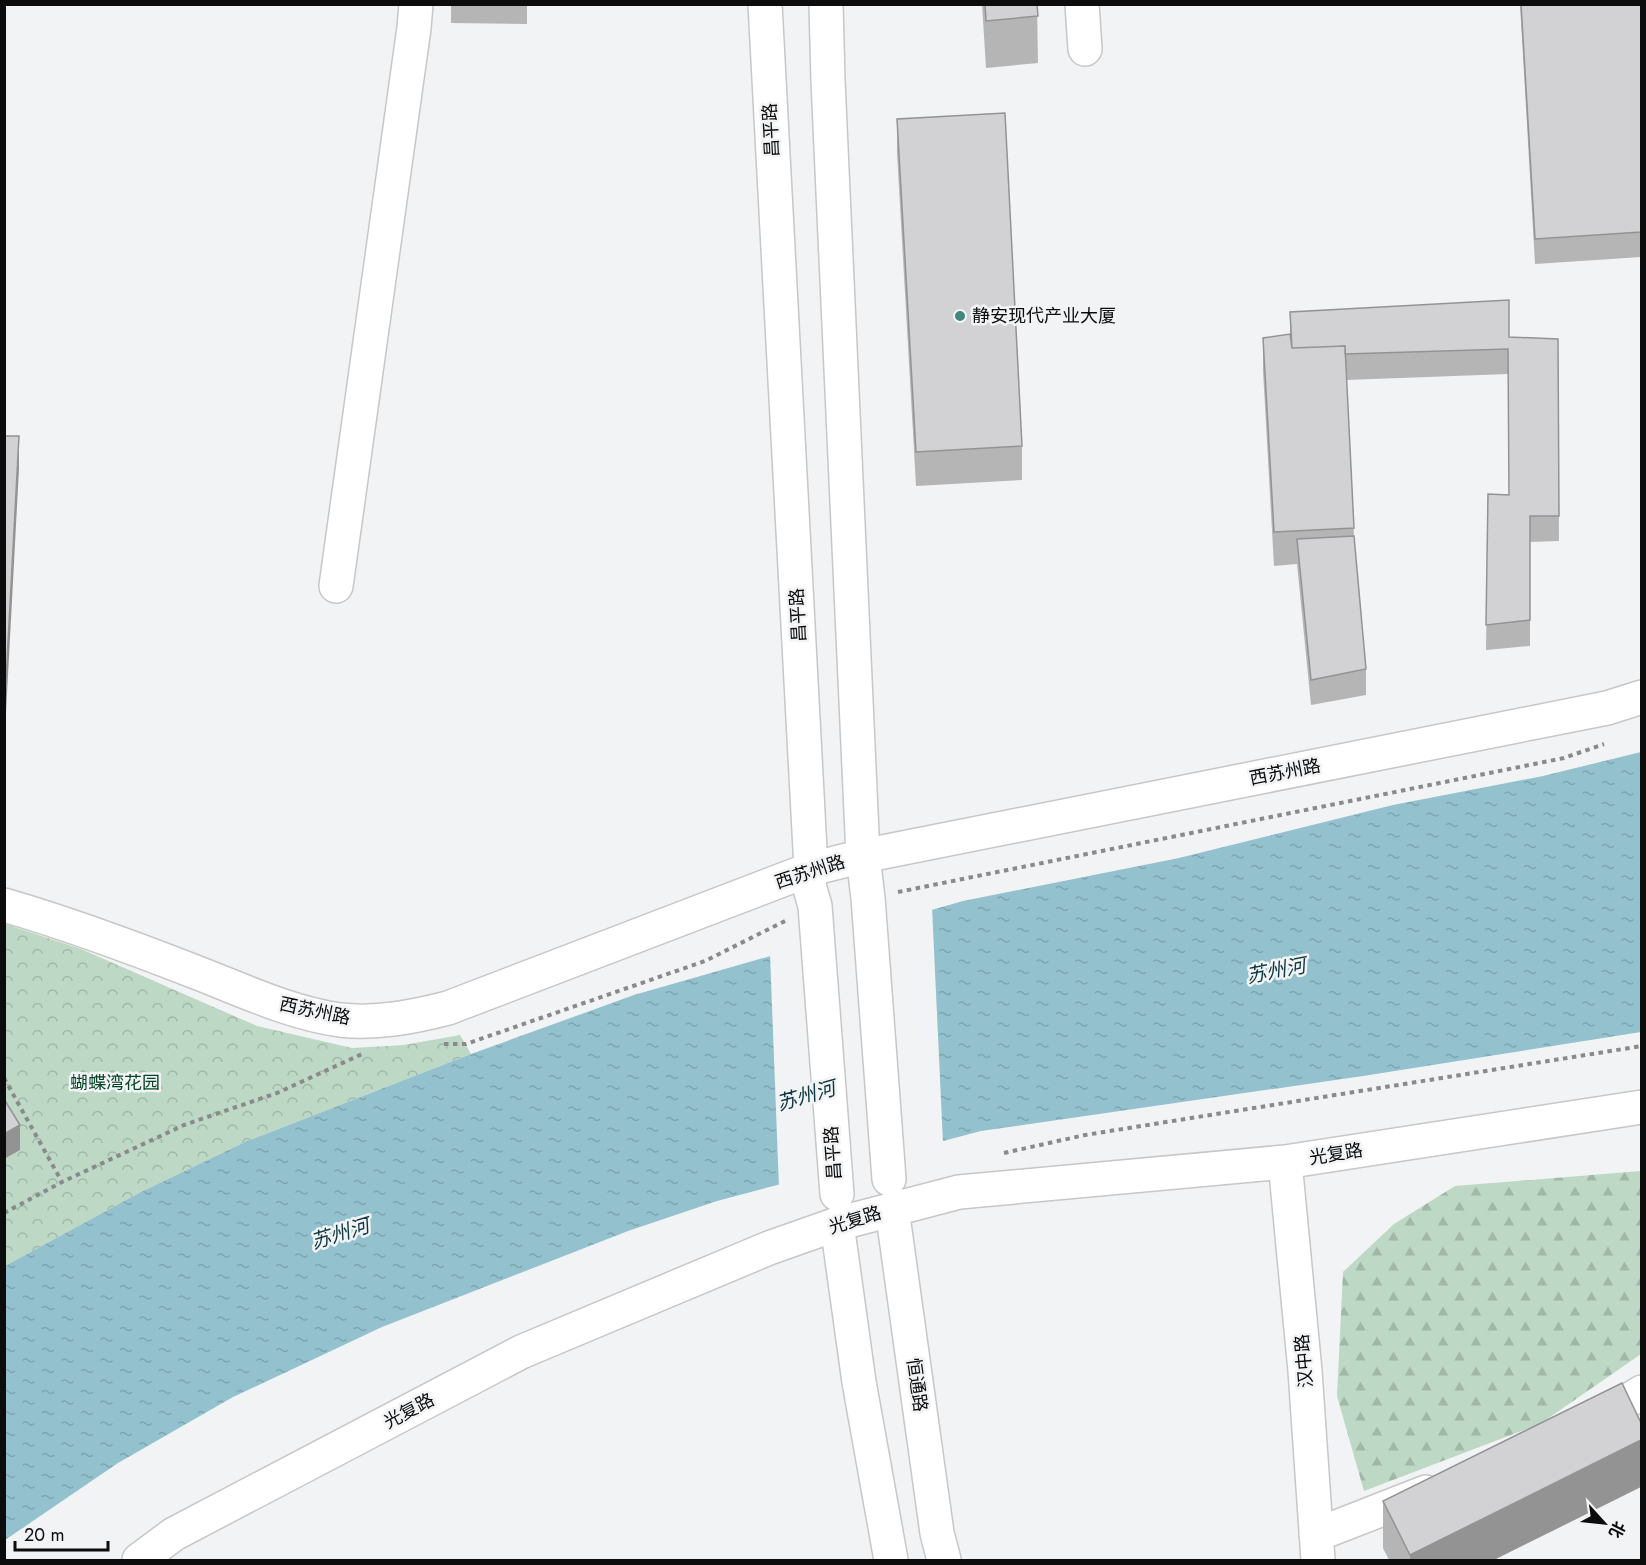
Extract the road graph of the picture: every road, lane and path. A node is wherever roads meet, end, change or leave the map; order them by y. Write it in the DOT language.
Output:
graph roads {
  1 [pos="416,4"];
  2 [pos="765,4"];
  3 [pos="826,4"];
  4 [pos="1082,4"];
  5 [pos="1085,49"];
  6 [pos="336,586"];
  7 [pos="1641,697"];
  8 [pos="1608,742"];
  9 [pos="863,856"];
  10 [pos="811,869"];
  11 [pos="868,898"];
  12 [pos="4,905"];
  13 [pos="815,906"];
  14 [pos="433,1045"];
  15 [pos="1641,1046"];
  16 [pos="369,1051"];
  17 [pos="4,1078"];
  18 [pos="1641,1107"];
  19 [pos="993,1156"];
  20 [pos="1285,1162"];
  21 [pos="62,1182"];
  22 [pos="891,1194"];
  23 [pos="837,1209"];
  24 [pos="4,1213"];
  25 [pos="1641,1392"];
  26 [pos="1565,1438"];
  27 [pos="1457,1480"];
  28 [pos="1317,1548"];
  29 [pos="139,1560"];
  30 [pos="891,1560"];
  31 [pos="944,1560"];
  1 -- 6 [label="street"];
  2 -- 10 [label="street, 昌平路"];
  3 -- 9 [label="street"];
  4 -- 5 [label="street"];
  7 -- 9 [label="street, 西苏州路"];
  8 -- 11 [label="path"];
  9 -- 10 [label="street, 西苏州路"];
  9 -- 11 [label="street"];
  10 -- 12 [label="street, 西苏州路"];
  10 -- 13 [label="street, 昌平路"];
  11 -- 22 [label="street"];
  13 -- 14 [label="path"];
  13 -- 23 [label="street, 昌平路"];
  15 -- 19 [label="path"];
  16 -- 21 [label="path"];
  17 -- 21 [label="path"];
  18 -- 20 [label="street, 光复路"];
  20 -- 22 [label="street, 光复路"];
  20 -- 28 [label="street, 汉中路"];
  21 -- 24 [label="path"];
  22 -- 23 [label="street, 光复路"];
  22 -- 31 [label="street, 恒通路"];
  23 -- 29 [label="street, 光复路"];
  23 -- 30 [label="street"];
  25 -- 26 [label="street"];
  27 -- 28 [label="street"];
}
